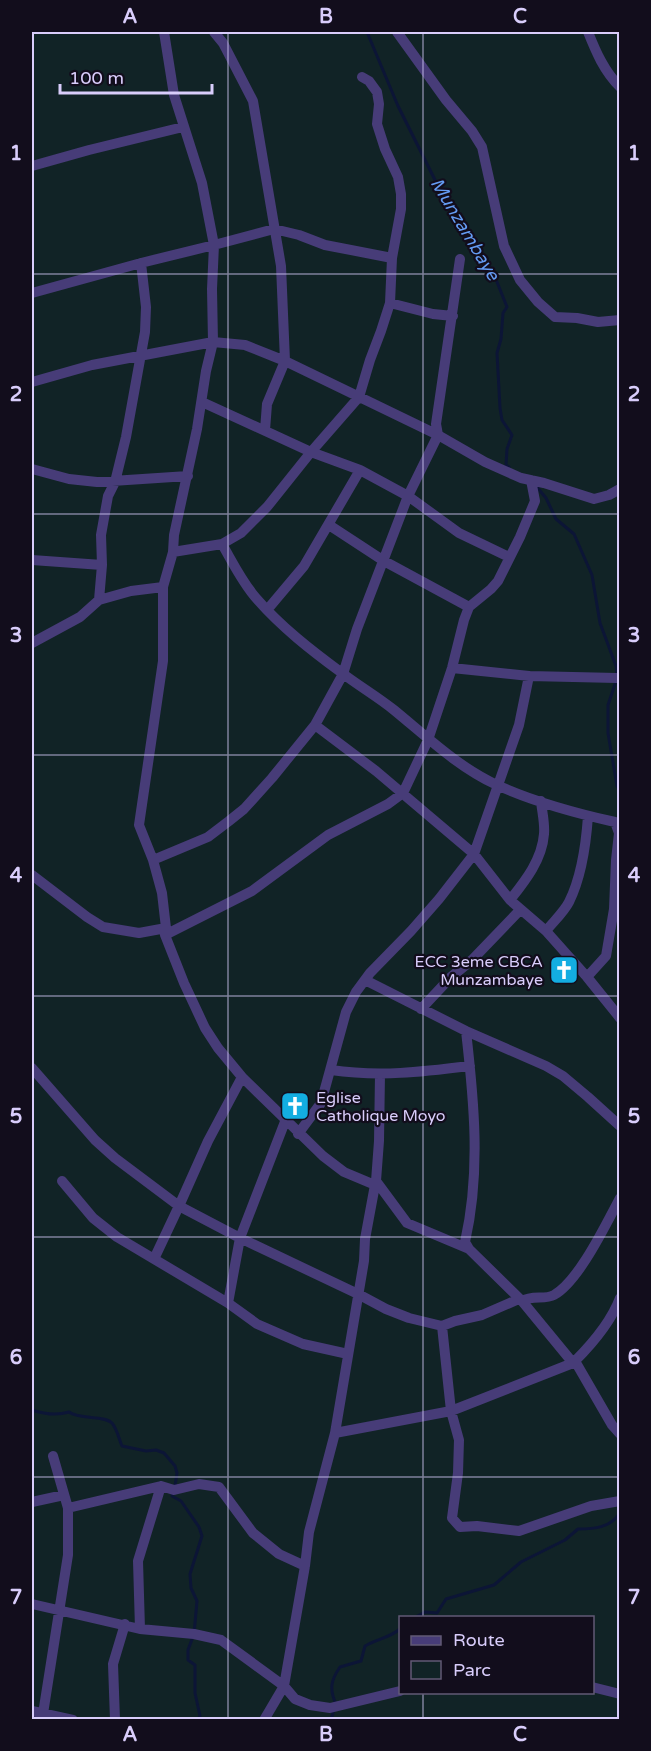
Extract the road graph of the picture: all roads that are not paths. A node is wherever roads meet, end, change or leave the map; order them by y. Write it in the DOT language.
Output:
graph roads {
  1 [pos="164,32"];
  2 [pos="214,32"];
  3 [pos="397,32"];
  4 [pos="588,32"];
  5 [pos="362,77"];
  6 [pos="620,87"];
  7 [pos="183,127"];
  8 [pos="32,166"];
  9 [pos="274,229"];
  10 [pos="214,245"];
  11 [pos="392,258"];
  12 [pos="460,259"];
  13 [pos="141,263"];
  14 [pos="32,293"];
  15 [pos="390,303"];
  16 [pos="453,316"];
  17 [pos="620,320"];
  18 [pos="213,342"];
  19 [pos="141,354"];
  20 [pos="285,360"];
  21 [pos="32,382"];
  22 [pos="359,398"];
  23 [pos="202,402"];
  24 [pos="265,430"];
  25 [pos="438,435"];
  26 [pos="311,452"];
  27 [pos="32,470"];
  28 [pos="360,470"];
  29 [pos="188,476"];
  30 [pos="526,479"];
  31 [pos="114,482"];
  32 [pos="620,489"];
  33 [pos="408,496"];
  34 [pos="329,525"];
  35 [pos="222,544"];
  36 [pos="173,552"];
  37 [pos="509,558"];
  38 [pos="32,560"];
  39 [pos="384,561"];
  40 [pos="102,565"];
  41 [pos="163,587"];
  42 [pos="99,600"];
  43 [pos="469,608"];
  44 [pos="267,610"];
  45 [pos="32,643"];
  46 [pos="452,668"];
  47 [pos="343,674"];
  48 [pos="529,676"];
  49 [pos="617,678"];
  50 [pos="315,725"];
  51 [pos="428,740"];
  52 [pos="498,786"];
  53 [pos="403,793"];
  54 [pos="541,801"];
  55 [pos="588,816"];
  56 [pos="474,854"];
  57 [pos="153,860"];
  58 [pos="32,875"];
  59 [pos="510,900"];
  60 [pos="520,909"];
  61 [pos="546,931"];
  62 [pos="166,932"];
  63 [pos="587,977"];
  64 [pos="365,980"];
  65 [pos="421,1009"];
  66 [pos="620,1018"];
  67 [pos="466,1031"];
  68 [pos="470,1066"];
  69 [pos="32,1068"];
  70 [pos="331,1070"];
  71 [pos="380,1074"];
  72 [pos="242,1077"];
  73 [pos="286,1119"];
  74 [pos="620,1126"];
  75 [pos="298,1134"];
  76 [pos="62,1181"];
  77 [pos="375,1183"];
  78 [pos="620,1198"];
  79 [pos="180,1206"];
  80 [pos="240,1239"];
  81 [pos="469,1249"];
  82 [pos="154,1259"];
  83 [pos="358,1294"];
  84 [pos="620,1298"];
  85 [pos="520,1300"];
  86 [pos="228,1303"];
  87 [pos="442,1326"];
  88 [pos="348,1354"];
  89 [pos="574,1362"];
  90 [pos="451,1411"];
  91 [pos="335,1433"];
  92 [pos="620,1434"];
  93 [pos="52,1456"];
  94 [pos="161,1486"];
  95 [pos="64,1495"];
  96 [pos="620,1501"];
  97 [pos="32,1502"];
  98 [pos="69,1508"];
  99 [pos="305,1566"];
  100 [pos="32,1604"];
  101 [pos="60,1610"];
  102 [pos="125,1624"];
  103 [pos="140,1629"];
  104 [pos="284,1686"];
  105 [pos="594,1688"];
  106 [pos="399,1692"];
  107 [pos="620,1694"];
  108 [pos="32,1711"];
  109 [pos="43,1716"];
  110 [pos="73,1719"];
  111 [pos="115,1719"];
  112 [pos="264,1719"];
  1 -- 7 [label="street"];
  2 -- 9 [label="street"];
  3 -- 17 [label="street"];
  4 -- 6 [label="street"];
  5 -- 11 [label="street"];
  7 -- 8 [label="street"];
  7 -- 10 [label="street"];
  9 -- 10 [label="street"];
  9 -- 11 [label="street"];
  9 -- 20 [label="street"];
  10 -- 13 [label="street"];
  10 -- 18 [label="street"];
  11 -- 15 [label="street"];
  12 -- 16 [label="street"];
  13 -- 14 [label="street"];
  13 -- 19 [label="street"];
  15 -- 16 [label="street"];
  15 -- 22 [label="street"];
  16 -- 25 [label="street"];
  18 -- 19 [label="street"];
  18 -- 20 [label="street"];
  18 -- 23 [label="street"];
  19 -- 21 [label="street"];
  19 -- 31 [label="street"];
  20 -- 22 [label="street"];
  20 -- 24 [label="street"];
  22 -- 25 [label="street"];
  22 -- 26 [label="street"];
  23 -- 24 [label="street"];
  23 -- 29 [label="street"];
  24 -- 26 [label="street"];
  25 -- 30 [label="street"];
  25 -- 33 [label="street"];
  26 -- 28 [label="street"];
  26 -- 35 [label="street"];
  27 -- 31 [label="street"];
  28 -- 33 [label="street"];
  28 -- 34 [label="street"];
  29 -- 31 [label="street"];
  29 -- 36 [label="street"];
  30 -- 32 [label="street"];
  30 -- 37 [label="street"];
  31 -- 40 [label="street"];
  33 -- 37 [label="street"];
  33 -- 39 [label="street"];
  34 -- 39 [label="street"];
  34 -- 44 [label="street"];
  35 -- 36 [label="street"];
  35 -- 44 [label="street"];
  36 -- 41 [label="street"];
  37 -- 43 [label="street"];
  38 -- 40 [label="street"];
  39 -- 43 [label="street"];
  39 -- 47 [label="street"];
  40 -- 42 [label="street"];
  41 -- 42 [label="street"];
  41 -- 57 [label="street"];
  42 -- 45 [label="street"];
  43 -- 46 [label="street"];
  44 -- 47 [label="street"];
  46 -- 48 [label="street"];
  46 -- 51 [label="street"];
  47 -- 50 [label="street"];
  47 -- 51 [label="street"];
  48 -- 49 [label="street"];
  48 -- 52 [label="street"];
  50 -- 53 [label="street"];
  50 -- 57 [label="street"];
  51 -- 52 [label="street"];
  51 -- 53 [label="street"];
  52 -- 54 [label="street"];
  52 -- 56 [label="street"];
  53 -- 56 [label="street"];
  53 -- 62 [label="street"];
  54 -- 55 [label="street"];
  54 -- 59 [label="street"];
  55 -- 61 [label="street"];
  55 -- 63 [label="street"];
  56 -- 59 [label="street"];
  56 -- 64 [label="street"];
  57 -- 62 [label="street"];
  58 -- 62 [label="street"];
  59 -- 60 [label="street"];
  60 -- 61 [label="street"];
  60 -- 65 [label="street"];
  61 -- 63 [label="street"];
  62 -- 72 [label="street"];
  63 -- 66 [label="street"];
  64 -- 65 [label="street"];
  64 -- 70 [label="street"];
  65 -- 67 [label="street"];
  67 -- 68 [label="street"];
  67 -- 74 [label="street"];
  68 -- 71 [label="street"];
  68 -- 81 [label="street"];
  69 -- 79 [label="street"];
  70 -- 71 [label="street"];
  70 -- 75 [label="street"];
  71 -- 77 [label="street"];
  72 -- 73 [label="street"];
  72 -- 79 [label="street"];
  73 -- 75 [label="street"];
  73 -- 80 [label="street"];
  75 -- 77 [label="street"];
  76 -- 82 [label="street"];
  77 -- 81 [label="street"];
  77 -- 83 [label="street"];
  78 -- 85 [label="street"];
  79 -- 80 [label="street"];
  79 -- 82 [label="street"];
  80 -- 83 [label="street"];
  80 -- 86 [label="street"];
  81 -- 85 [label="street"];
  82 -- 86 [label="street"];
  83 -- 87 [label="street"];
  83 -- 88 [label="street"];
  84 -- 89 [label="street"];
  85 -- 87 [label="street"];
  85 -- 89 [label="street"];
  86 -- 88 [label="street"];
  87 -- 90 [label="street"];
  88 -- 91 [label="street"];
  89 -- 90 [label="street"];
  89 -- 92 [label="street"];
  90 -- 91 [label="street"];
  90 -- 96 [label="street"];
  91 -- 99 [label="street"];
  93 -- 95 [label="street"];
  94 -- 98 [label="street"];
  94 -- 99 [label="street"];
  94 -- 103 [label="street"];
  95 -- 97 [label="street"];
  95 -- 98 [label="street"];
  98 -- 101 [label="street"];
  99 -- 104 [label="street"];
  100 -- 101 [label="street"];
  101 -- 102 [label="street"];
  101 -- 109 [label="street"];
  102 -- 103 [label="street"];
  102 -- 111 [label="street"];
  103 -- 104 [label="street"];
  104 -- 106 [label="street"];
  104 -- 112 [label="street"];
  105 -- 107 [label="street"];
  108 -- 109 [label="street"];
  109 -- 110 [label="street"];
}
